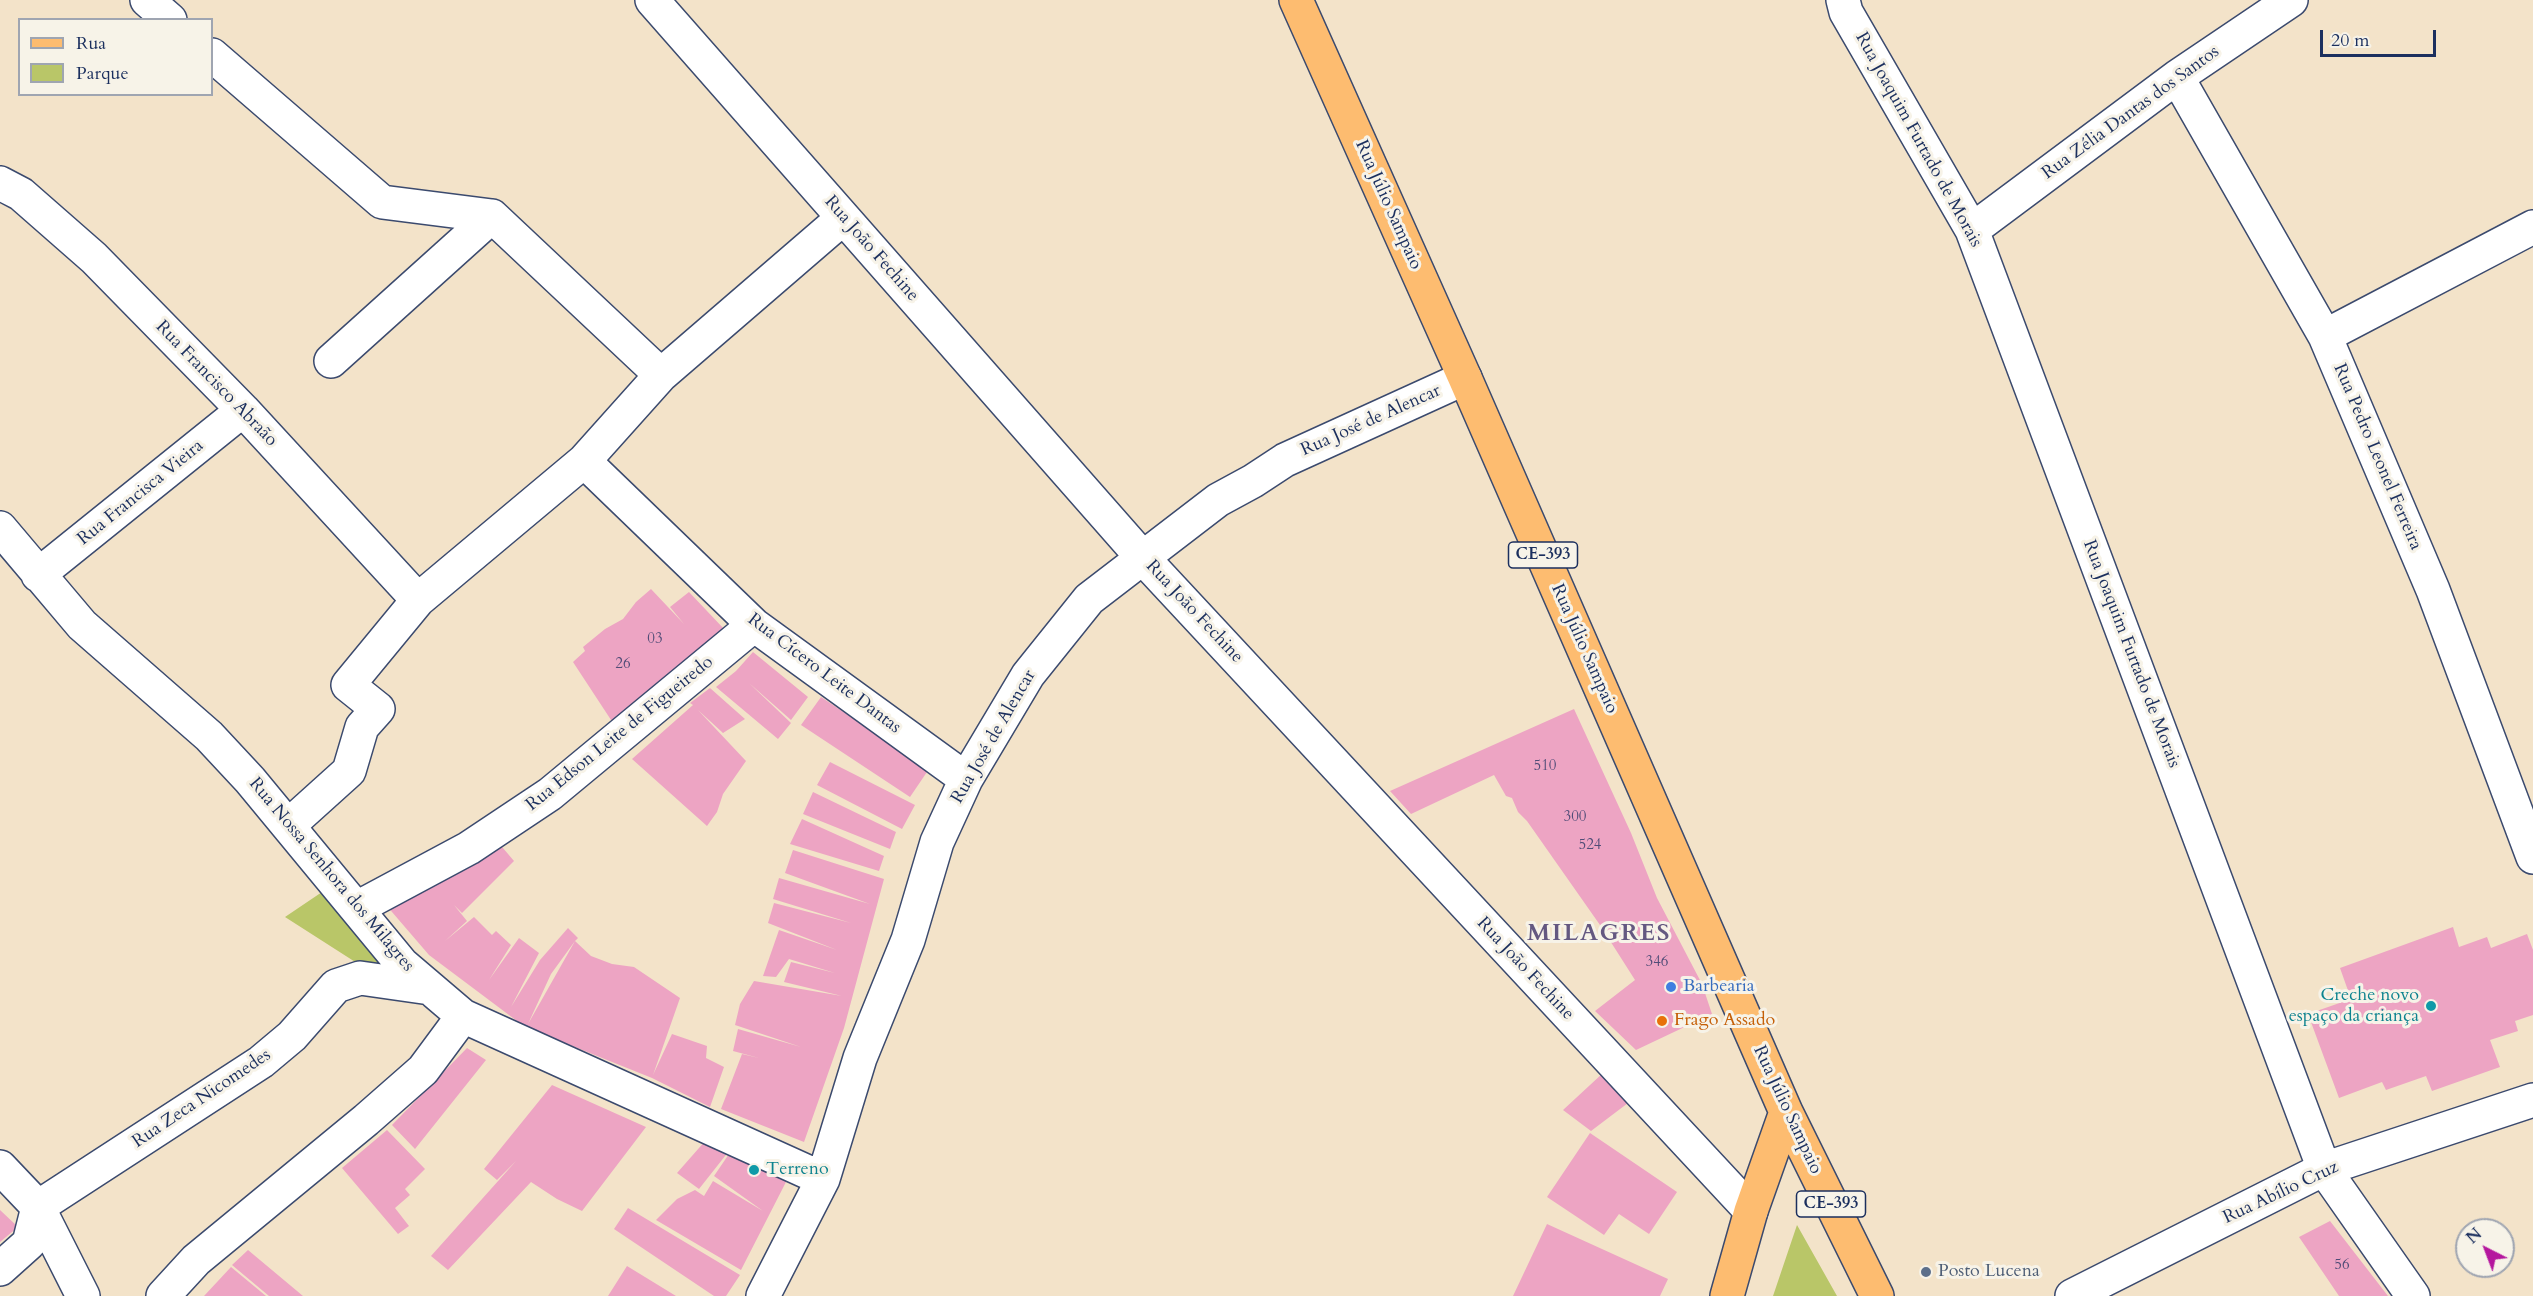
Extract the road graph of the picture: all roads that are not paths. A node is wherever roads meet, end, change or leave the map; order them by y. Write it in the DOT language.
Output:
graph roads {
  1 [pos="147,0"];
  2 [pos="652,0"];
  3 [pos="1296,0"];
  4 [pos="2291,0"];
  5 [pos="1845,6"];
  6 [pos="168,18"];
  7 [pos="213,56"];
  8 [pos="2177,77"];
  9 [pos="0,183"];
  10 [pos="492,216"];
  11 [pos="843,218"];
  12 [pos="2533,227"];
  13 [pos="1972,230"];
  14 [pos="2325,336"];
  15 [pos="331,361"];
  16 [pos="661,375"];
  17 [pos="1466,378"];
  18 [pos="243,410"];
  19 [pos="584,461"];
  20 [pos="0,528"];
  21 [pos="1142,557"];
  22 [pos="38,575"];
  23 [pos="418,600"];
  24 [pos="754,625"];
  25 [pos="966,779"];
  26 [pos="288,826"];
  27 [pos="2533,857"];
  28 [pos="357,908"];
  29 [pos="430,988"];
  30 [pos="463,1016"];
  31 [pos="2533,1100"];
  32 [pos="1786,1112"];
  33 [pos="0,1167"];
  34 [pos="2324,1169"];
  35 [pos="823,1179"];
  36 [pos="38,1207"];
  37 [pos="1751,1211"];
  38 [pos="0,1269"];
  39 [pos="83,1296"];
  40 [pos="163,1296"];
  41 [pos="763,1296"];
  42 [pos="1727,1296"];
  43 [pos="1876,1296"];
  44 [pos="2072,1296"];
  45 [pos="2413,1296"];
  1 -- 6 [label="street"];
  2 -- 11 [label="street, Rua João Fechine"];
  3 -- 17 [label="main road, Rua Júlio Sampaio / CE-393"];
  4 -- 8 [label="street, Rua Zélia Dantas dos Santos"];
  5 -- 13 [label="street, Rua Joaquim Furtado de Morais"];
  7 -- 10 [label="street"];
  8 -- 13 [label="street, Rua Zélia Dantas dos Santos"];
  8 -- 14 [label="street, Rua Pedro Leonel Ferreira"];
  9 -- 18 [label="street, Rua Francisco Abraão"];
  10 -- 15 [label="street"];
  10 -- 16 [label="street"];
  11 -- 16 [label="street"];
  11 -- 21 [label="street, Rua João Fechine"];
  12 -- 14 [label="street"];
  13 -- 34 [label="street, Rua Joaquim Furtado de Morais"];
  14 -- 27 [label="street, Rua Pedro Leonel Ferreira"];
  16 -- 19 [label="street"];
  17 -- 21 [label="street, Rua José de Alencar"];
  17 -- 32 [label="main road, Rua Júlio Sampaio / CE-393"];
  18 -- 22 [label="street, Rua Francisca Vieira"];
  18 -- 23 [label="street, Rua Francisco Abraão"];
  19 -- 23 [label="street"];
  19 -- 24 [label="street, Rua Cícero Leite Dantas"];
  20 -- 22 [label="street, Rua Nossa Senhora dos Milagres"];
  21 -- 25 [label="street, Rua José de Alencar"];
  21 -- 37 [label="street, Rua João Fechine"];
  22 -- 26 [label="street, Rua Nossa Senhora dos Milagres"];
  23 -- 26 [label="street"];
  24 -- 25 [label="street, Rua Cícero Leite Dantas"];
  24 -- 28 [label="street, Rua Edson Leite de Figueiredo"];
  25 -- 35 [label="street, Rua José de Alencar"];
  26 -- 28 [label="street, Rua Nossa Senhora dos Milagres"];
  28 -- 29 [label="street, Rua Nossa Senhora dos Milagres"];
  29 -- 30 [label="street, Rua Nossa Senhora dos Milagres"];
  29 -- 36 [label="street, Rua Zeca Nicomedes"];
  30 -- 35 [label="street, Rua Nossa Senhora dos Milagres"];
  30 -- 40 [label="street"];
  31 -- 34 [label="street, Rua Abílio Cruz"];
  32 -- 37 [label="main road"];
  32 -- 43 [label="main road, Rua Júlio Sampaio / CE-393"];
  33 -- 36 [label="street"];
  34 -- 44 [label="street, Rua Abílio Cruz"];
  34 -- 45 [label="street, Rua Joaquim Furtado de Morais"];
  35 -- 41 [label="street, Rua José de Alencar"];
  36 -- 38 [label="street"];
  36 -- 39 [label="street"];
  37 -- 42 [label="main road"];
}
